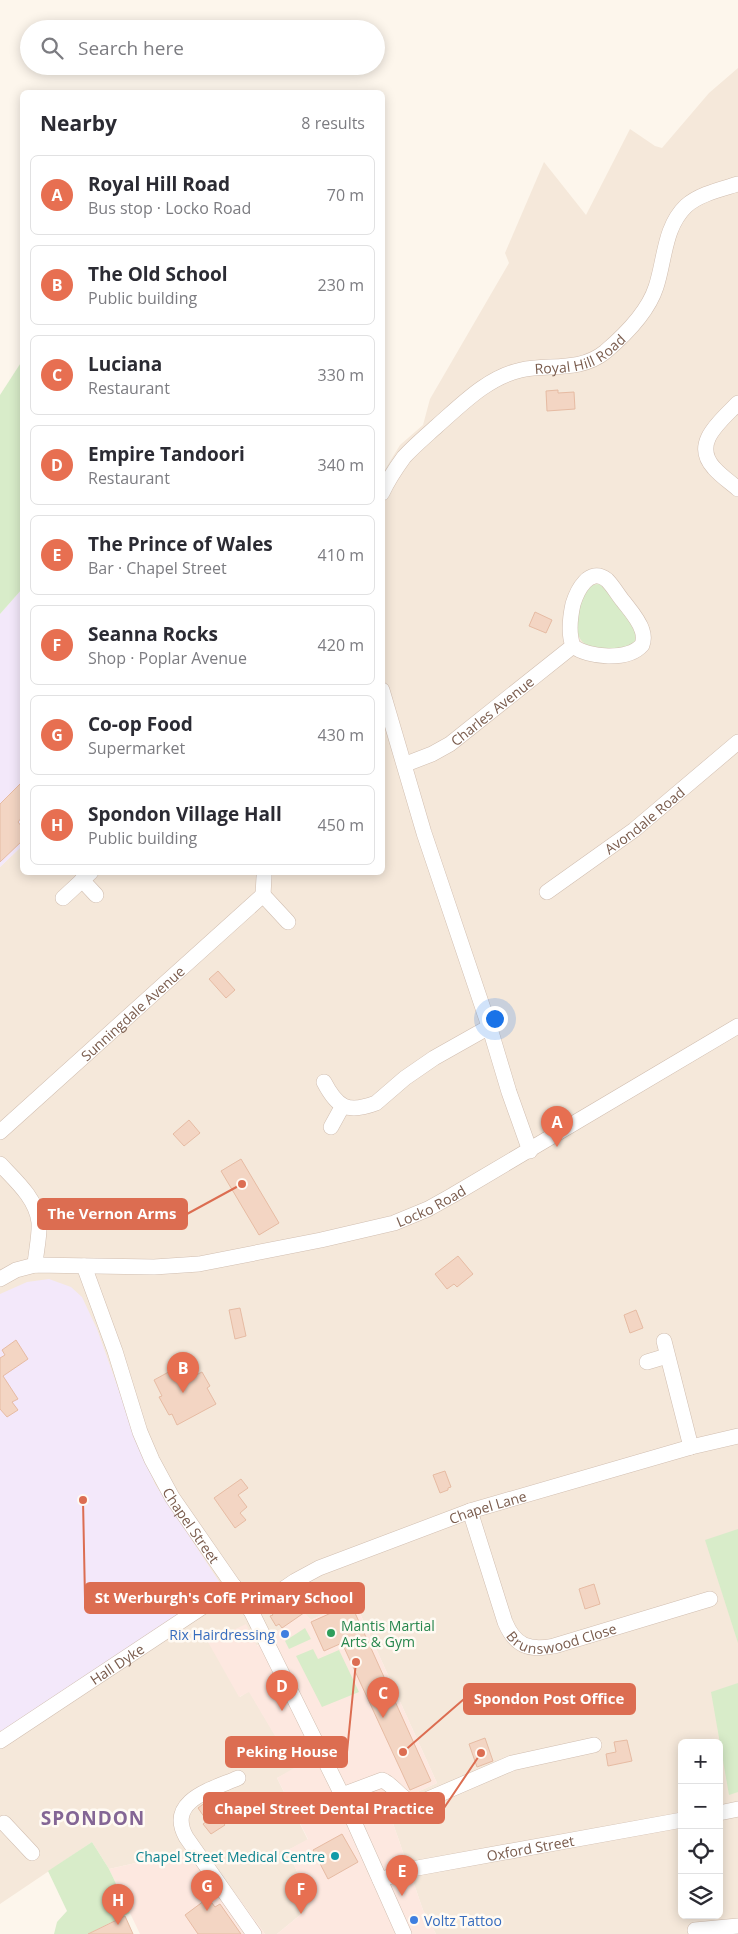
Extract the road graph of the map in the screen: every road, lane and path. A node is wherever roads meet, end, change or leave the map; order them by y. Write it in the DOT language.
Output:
graph roads {
  1 [pos="738,184"];
  2 [pos="738,403"];
  3 [pos="385,487"];
  4 [pos="738,489"];
  5 [pos="573,646"];
  6 [pos="385,699"];
  7 [pos="738,742"];
  8 [pos="406,764"];
  9 [pos="87,876"];
  10 [pos="264,877"];
  11 [pos="547,892"];
  12 [pos="96,895"];
  13 [pos="263,896"];
  14 [pos="63,898"];
  15 [pos="288,922"];
  16 [pos="738,1026"];
  17 [pos="489,1027"];
  18 [pos="324,1082"];
  19 [pos="342,1107"];
  20 [pos="332,1127"];
  21 [pos="0,1132"];
  22 [pos="530,1150"];
  23 [pos="0,1164"];
  24 [pos="35,1265"];
  25 [pos="84,1266"];
  26 [pos="0,1279"];
  27 [pos="664,1341"];
  28 [pos="667,1356"];
  29 [pos="647,1362"];
  30 [pos="738,1436"];
  31 [pos="691,1447"];
  32 [pos="470,1511"];
  33 [pos="234,1586"];
  34 [pos="710,1599"];
  35 [pos="251,1610"];
  36 [pos="0,1741"];
  37 [pos="594,1745"];
  38 [pos="238,1778"];
  39 [pos="342,1795"];
  40 [pos="738,1810"];
  41 [pos="723,1812"];
  42 [pos="678,1821"];
  43 [pos="1,1822"];
  44 [pos="32,1853"];
  45 [pos="380,1880"];
  46 [pos="738,1926"];
  47 [pos="695,1930"];
  48 [pos="254,1934"];
  49 [pos="404,1934"];
  1 -- 3 [label="street, Royal Hill Road"];
  2 -- 4 [label="street"];
  5 -- 5 [label="street"];
  5 -- 8 [label="street, Charles Avenue"];
  6 -- 8 [label="street"];
  7 -- 11 [label="street, Avondale Road"];
  8 -- 17 [label="street"];
  9 -- 12 [label="street"];
  9 -- 14 [label="street"];
  10 -- 13 [label="street"];
  13 -- 15 [label="street"];
  13 -- 21 [label="street, Sunningdale Avenue"];
  16 -- 22 [label="street, Locko Road"];
  17 -- 19 [label="street"];
  17 -- 22 [label="street"];
  18 -- 19 [label="street"];
  19 -- 20 [label="street"];
  22 -- 25 [label="street, Locko Road"];
  23 -- 24 [label="street"];
  24 -- 25 [label="street, Locko Road"];
  24 -- 26 [label="street, Locko Road"];
  25 -- 33 [label="street, Chapel Street"];
  27 -- 28 [label="street"];
  28 -- 29 [label="street"];
  28 -- 31 [label="street"];
  30 -- 31 [label="street, Chapel Lane"];
  31 -- 32 [label="street, Chapel Lane"];
  32 -- 34 [label="street, Brunswood Close"];
  32 -- 35 [label="street, Chapel Lane"];
  33 -- 35 [label="street, Chapel Street"];
  33 -- 36 [label="street, Hall Dyke"];
  35 -- 39 [label="street, Chapel Street"];
  37 -- 39 [label="street"];
  38 -- 48 [label="street"];
  39 -- 45 [label="street, Chapel Street"];
  40 -- 41 [label="street"];
  42 -- 45 [label="street, Oxford Street"];
  43 -- 44 [label="street"];
  45 -- 49 [label="street, Chapel Street"];
  46 -- 47 [label="street"];
}
